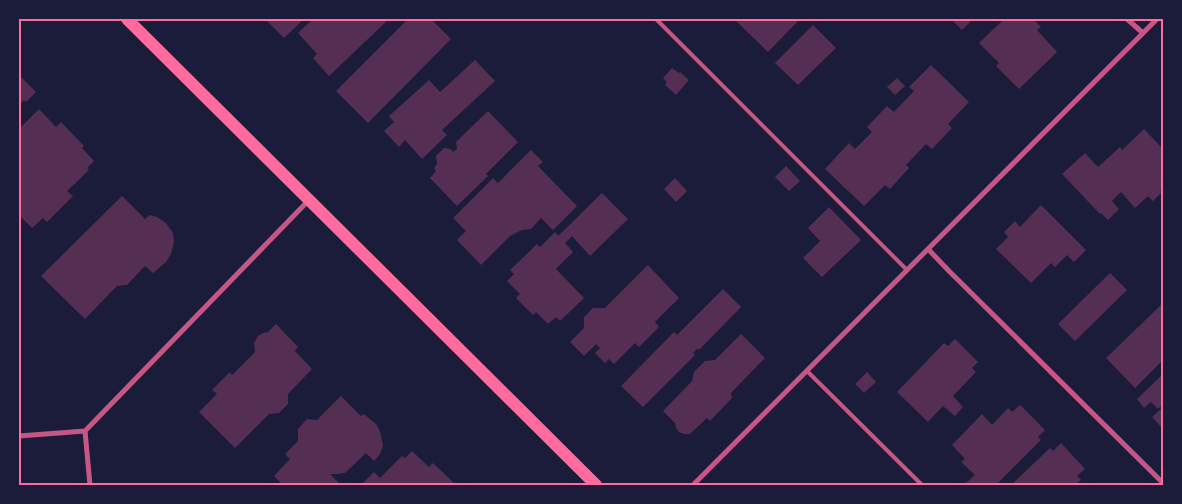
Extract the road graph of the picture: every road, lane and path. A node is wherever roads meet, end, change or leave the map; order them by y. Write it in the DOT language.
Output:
graph roads {
  1 [pos="126,19"];
  2 [pos="656,19"];
  3 [pos="1127,19"];
  4 [pos="1157,19"];
  5 [pos="1142,33"];
  6 [pos="309,200"];
  7 [pos="928,249"];
  8 [pos="907,270"];
  9 [pos="807,371"];
  10 [pos="85,431"];
  11 [pos="19,436"];
  12 [pos="1163,482"];
  13 [pos="90,485"];
  14 [pos="596,485"];
  15 [pos="693,485"];
  16 [pos="922,485"];
  1 -- 6 [label="main road"];
  2 -- 8 [label="lane"];
  3 -- 5 [label="street"];
  4 -- 5 [label="street"];
  5 -- 7 [label="street"];
  6 -- 10 [label="street"];
  6 -- 14 [label="main road"];
  7 -- 8 [label="street"];
  7 -- 12 [label="street"];
  8 -- 9 [label="street"];
  9 -- 15 [label="street"];
  9 -- 16 [label="lane"];
  10 -- 11 [label="street"];
  10 -- 13 [label="street"];
}
